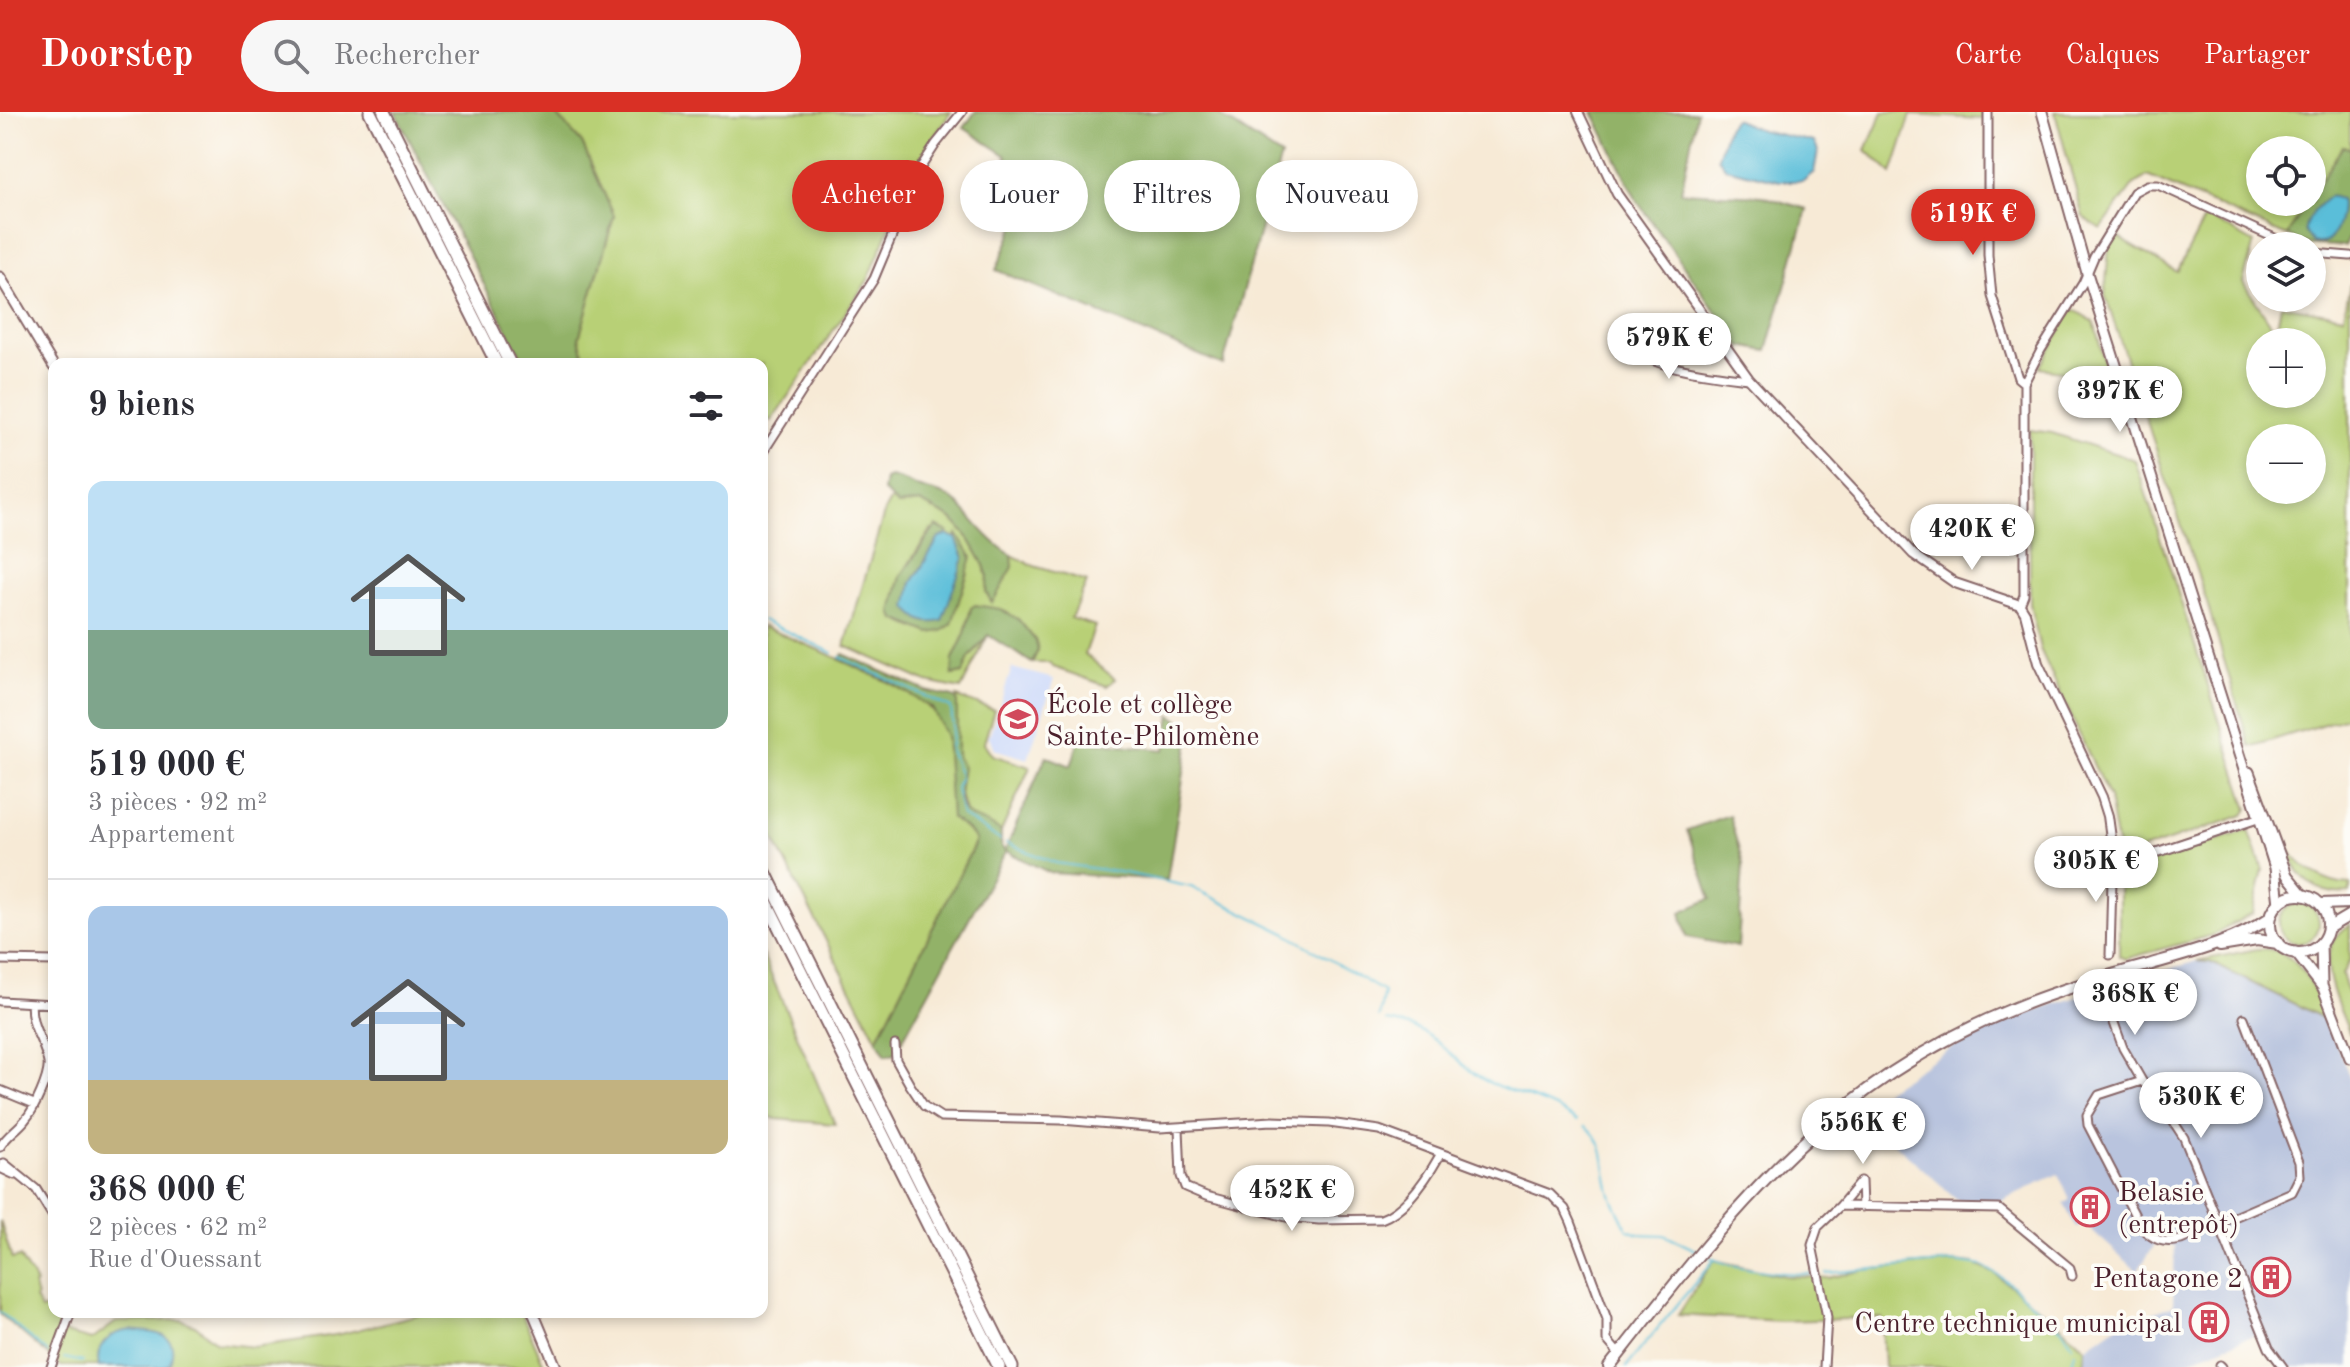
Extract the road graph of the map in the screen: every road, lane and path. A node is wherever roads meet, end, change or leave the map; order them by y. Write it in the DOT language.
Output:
graph roads {
  1 [pos="370,112"];
  2 [pos="384,112"];
  3 [pos="962,112"];
  4 [pos="1578,112"];
  5 [pos="1988,112"];
  6 [pos="2042,112"];
  7 [pos="2261,232"];
  8 [pos="2326,254"];
  9 [pos="2350,256"];
  10 [pos="2087,273"];
  11 [pos="0,277"];
  12 [pos="1622,336"];
  13 [pos="49,358"];
  14 [pos="494,358"];
  15 [pos="507,358"];
  16 [pos="1749,379"];
  17 [pos="2024,383"];
  18 [pos="768,445"];
  19 [pos="2020,605"];
  20 [pos="2262,817"];
  21 [pos="2118,863"];
  22 [pos="768,878"];
  23 [pos="2304,896"];
  24 [pos="2350,903"];
  25 [pos="2279,904"];
  26 [pos="2320,904"];
  27 [pos="768,905"];
  28 [pos="2350,915"];
  29 [pos="2271,917"];
  30 [pos="2328,928"];
  31 [pos="2278,943"];
  32 [pos="2321,943"];
  33 [pos="2203,949"];
  34 [pos="2295,952"];
  35 [pos="2110,955"];
  36 [pos="0,960"];
  37 [pos="48,961"];
  38 [pos="2323,988"];
  39 [pos="2110,1000"];
  40 [pos="0,1001"];
  41 [pos="31,1003"];
  42 [pos="48,1004"];
  43 [pos="2244,1018"];
  44 [pos="895,1045"];
  45 [pos="2350,1058"];
  46 [pos="2142,1081"];
  47 [pos="0,1090"];
  48 [pos="34,1104"];
  49 [pos="1179,1128"];
  50 [pos="7,1136"];
  51 [pos="0,1147"];
  52 [pos="1440,1155"];
  53 [pos="1,1162"];
  54 [pos="1840,1206"];
  55 [pos="48,1207"];
  56 [pos="1862,1207"];
  57 [pos="2219,1225"];
  58 [pos="2072,1276"];
  59 [pos="69,1318"];
  60 [pos="536,1318"];
  61 [pos="1619,1354"];
  62 [pos="51,1367"];
  63 [pos="556,1367"];
  64 [pos="999,1367"];
  65 [pos="1012,1367"];
  66 [pos="1609,1367"];
  67 [pos="1824,1367"];
  68 [pos="2283,1367"];
  1 -- 14 [label="highway"];
  2 -- 15 [label="highway"];
  3 -- 18 [label="street"];
  4 -- 16 [label="street"];
  5 -- 17 [label="street"];
  6 -- 10 [label="main road"];
  7 -- 10 [label="street"];
  8 -- 9 [label="street"];
  10 -- 17 [label="street"];
  10 -- 20 [label="main road"];
  11 -- 13 [label="main road"];
  12 -- 16 [label="street"];
  16 -- 19 [label="street"];
  17 -- 19 [label="street"];
  19 -- 21 [label="street"];
  20 -- 21 [label="street"];
  20 -- 23 [label="main road"];
  20 -- 25 [label="main road"];
  21 -- 35 [label="street"];
  22 -- 65 [label="highway"];
  23 -- 25 [label="main road"];
  23 -- 26 [label="main road"];
  24 -- 26 [label="main road"];
  25 -- 29 [label="main road"];
  26 -- 30 [label="main road"];
  27 -- 64 [label="highway"];
  28 -- 30 [label="main road"];
  29 -- 31 [label="main road"];
  29 -- 33 [label="main road"];
  30 -- 32 [label="main road"];
  31 -- 33 [label="main road"];
  31 -- 34 [label="main road"];
  32 -- 34 [label="main road"];
  32 -- 38 [label="main road"];
  33 -- 61 [label="main road"];
  34 -- 38 [label="main road"];
  36 -- 37 [label="street"];
  38 -- 45 [label="main road"];
  39 -- 46 [label="street"];
  40 -- 41 [label="street"];
  41 -- 42 [label="street"];
  41 -- 48 [label="street"];
  43 -- 57 [label="street"];
  44 -- 49 [label="street"];
  46 -- 57 [label="street"];
  46 -- 57 [label="street"];
  47 -- 48 [label="street"];
  48 -- 50 [label="street"];
  49 -- 52 [label="street"];
  49 -- 52 [label="street"];
  50 -- 51 [label="street"];
  50 -- 53 [label="street"];
  52 -- 61 [label="street"];
  53 -- 55 [label="street"];
  54 -- 56 [label="street"];
  54 -- 56 [label="street"];
  54 -- 67 [label="street"];
  56 -- 58 [label="street"];
  57 -- 68 [label="street"];
  59 -- 62 [label="street"];
  60 -- 63 [label="main road"];
  61 -- 66 [label="main road"];
}
